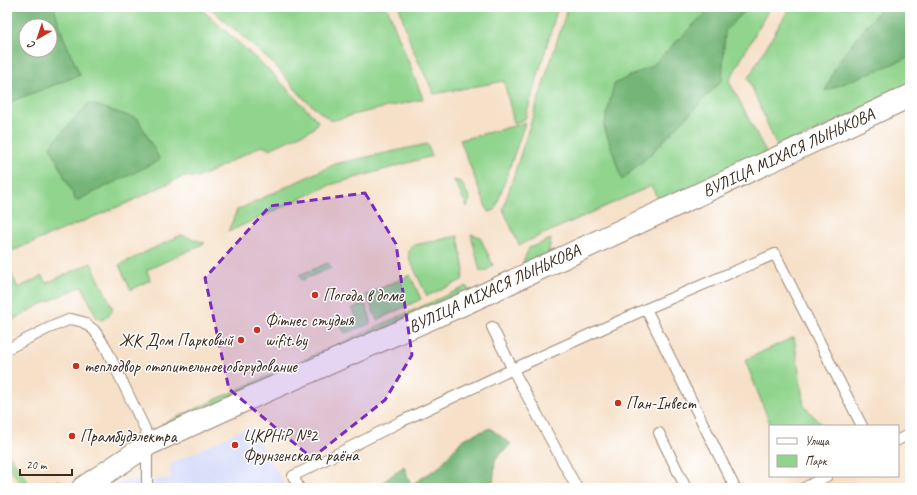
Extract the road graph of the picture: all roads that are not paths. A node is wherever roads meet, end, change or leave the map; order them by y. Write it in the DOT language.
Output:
graph roads {
  1 [pos="909,101"];
  2 [pos="646,309"];
  3 [pos="492,327"];
  4 [pos="7,349"];
  5 [pos="513,370"];
  6 [pos="861,425"];
  7 [pos="659,433"];
  8 [pos="910,434"];
  9 [pos="899,440"];
  10 [pos="149,444"];
  11 [pos="825,477"];
  12 [pos="83,488"];
  13 [pos="147,488"];
  14 [pos="299,488"];
  15 [pos="577,488"];
  16 [pos="686,488"];
  17 [pos="735,488"];
  18 [pos="804,488"];
  1 -- 10 [label="street, ВУЛІЦА МІХАСЯ ЛЫНЬКОВА"];
  2 -- 5 [label="lane"];
  2 -- 6 [label="lane"];
  2 -- 17 [label="lane"];
  3 -- 5 [label="lane"];
  4 -- 10 [label="lane"];
  5 -- 14 [label="lane"];
  5 -- 15 [label="lane"];
  7 -- 16 [label="lane"];
  8 -- 9 [label="lane"];
  10 -- 12 [label="street, ВУЛІЦА МІХАСЯ ЛЫНЬКОВА"];
  10 -- 13 [label="lane"];
  11 -- 18 [label="lane"];
}
